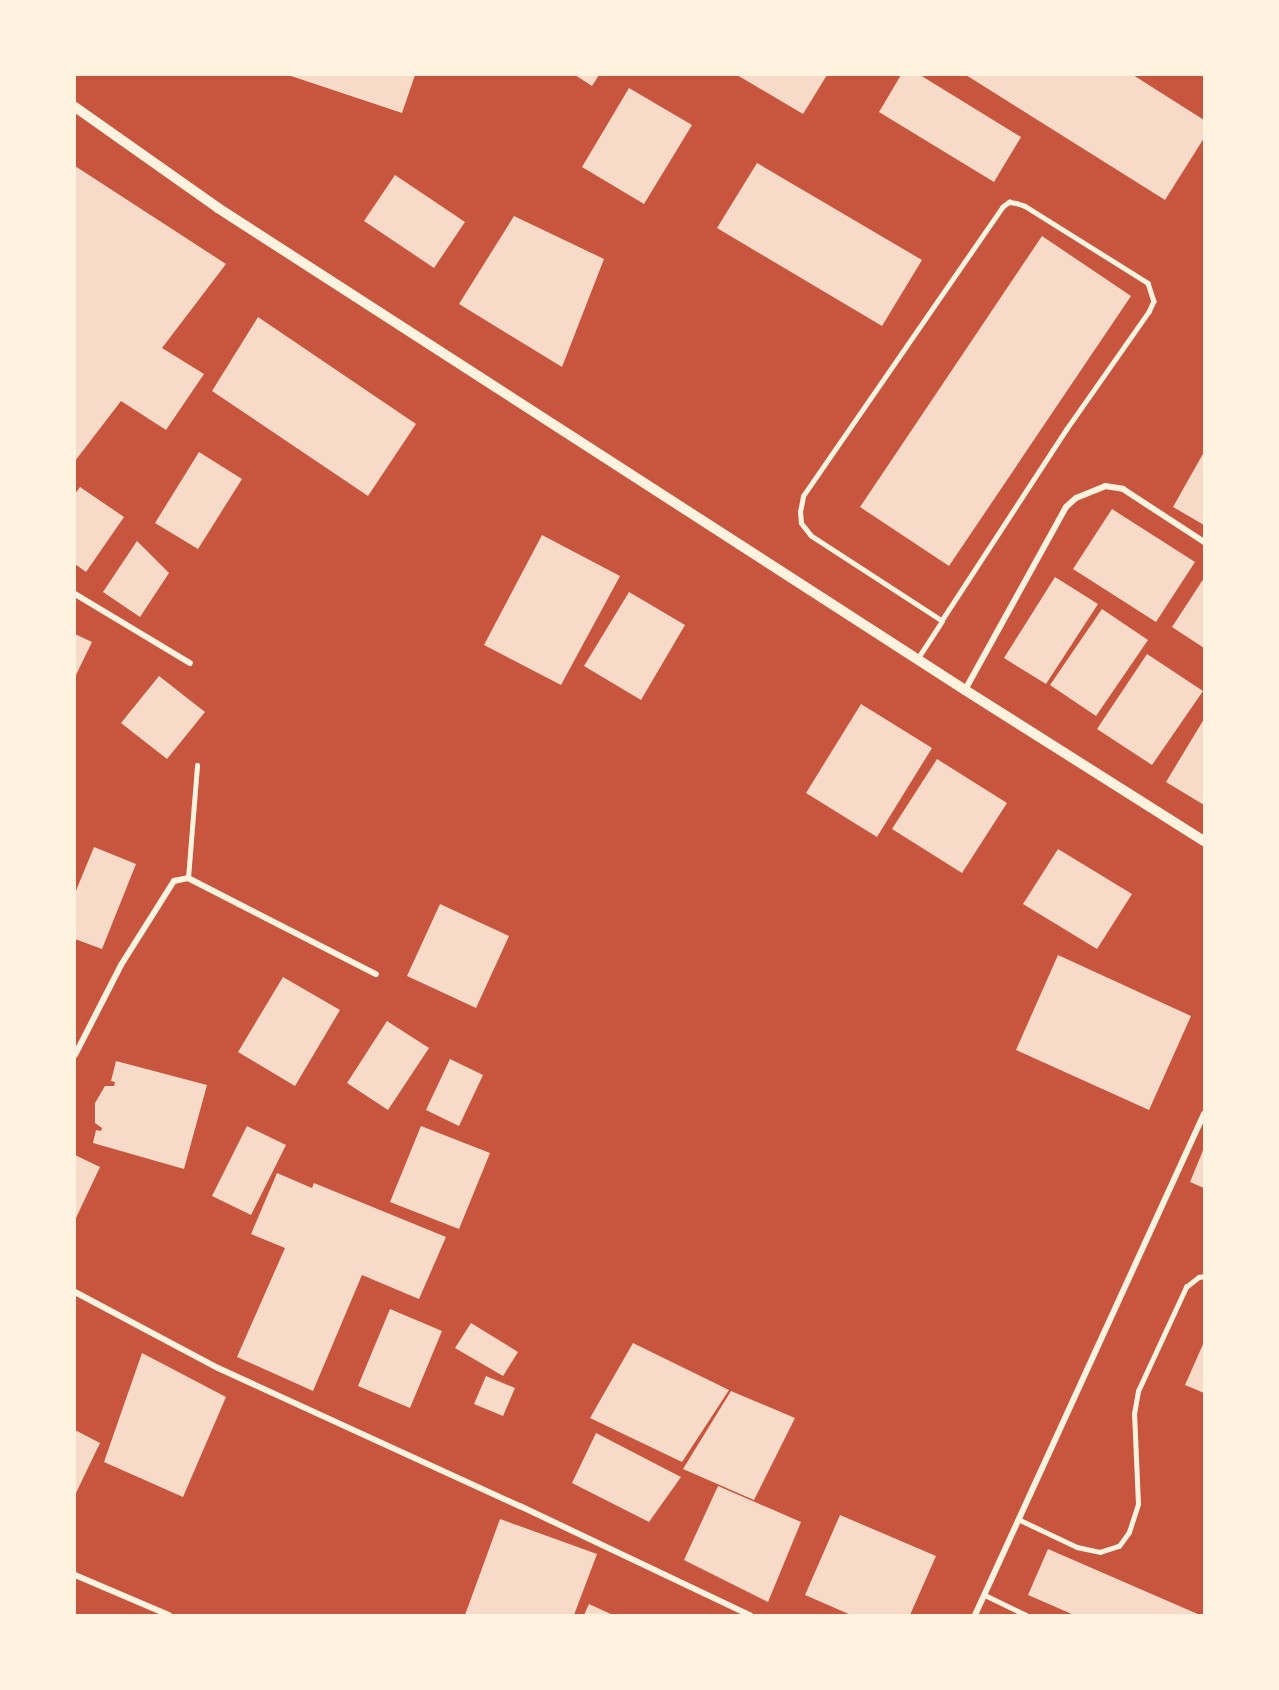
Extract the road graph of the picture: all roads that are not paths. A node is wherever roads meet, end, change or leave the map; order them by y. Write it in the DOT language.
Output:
graph roads {
  1 [pos="75,107"];
  2 [pos="1204,542"];
  3 [pos="75,594"];
  4 [pos="942,621"];
  5 [pos="918,658"];
  6 [pos="190,663"];
  7 [pos="965,690"];
  8 [pos="197,765"];
  9 [pos="1204,841"];
  10 [pos="188,878"];
  11 [pos="376,974"];
  12 [pos="75,1056"];
  13 [pos="1204,1114"];
  14 [pos="1204,1276"];
  15 [pos="75,1292"];
  16 [pos="1017,1518"];
  17 [pos="75,1575"];
  18 [pos="985,1595"];
  19 [pos="169,1615"];
  20 [pos="750,1615"];
  21 [pos="975,1615"];
  22 [pos="1026,1615"];
  1 -- 5 [label="street"];
  2 -- 7 [label="street"];
  3 -- 6 [label="street"];
  4 -- 4 [label="lane"];
  4 -- 5 [label="lane"];
  5 -- 7 [label="street"];
  7 -- 9 [label="street"];
  8 -- 10 [label="lane"];
  10 -- 11 [label="street"];
  10 -- 12 [label="street"];
  13 -- 16 [label="street"];
  14 -- 16 [label="lane"];
  15 -- 20 [label="street"];
  16 -- 18 [label="street"];
  17 -- 19 [label="street"];
  18 -- 21 [label="street"];
  18 -- 22 [label="lane"];
}
